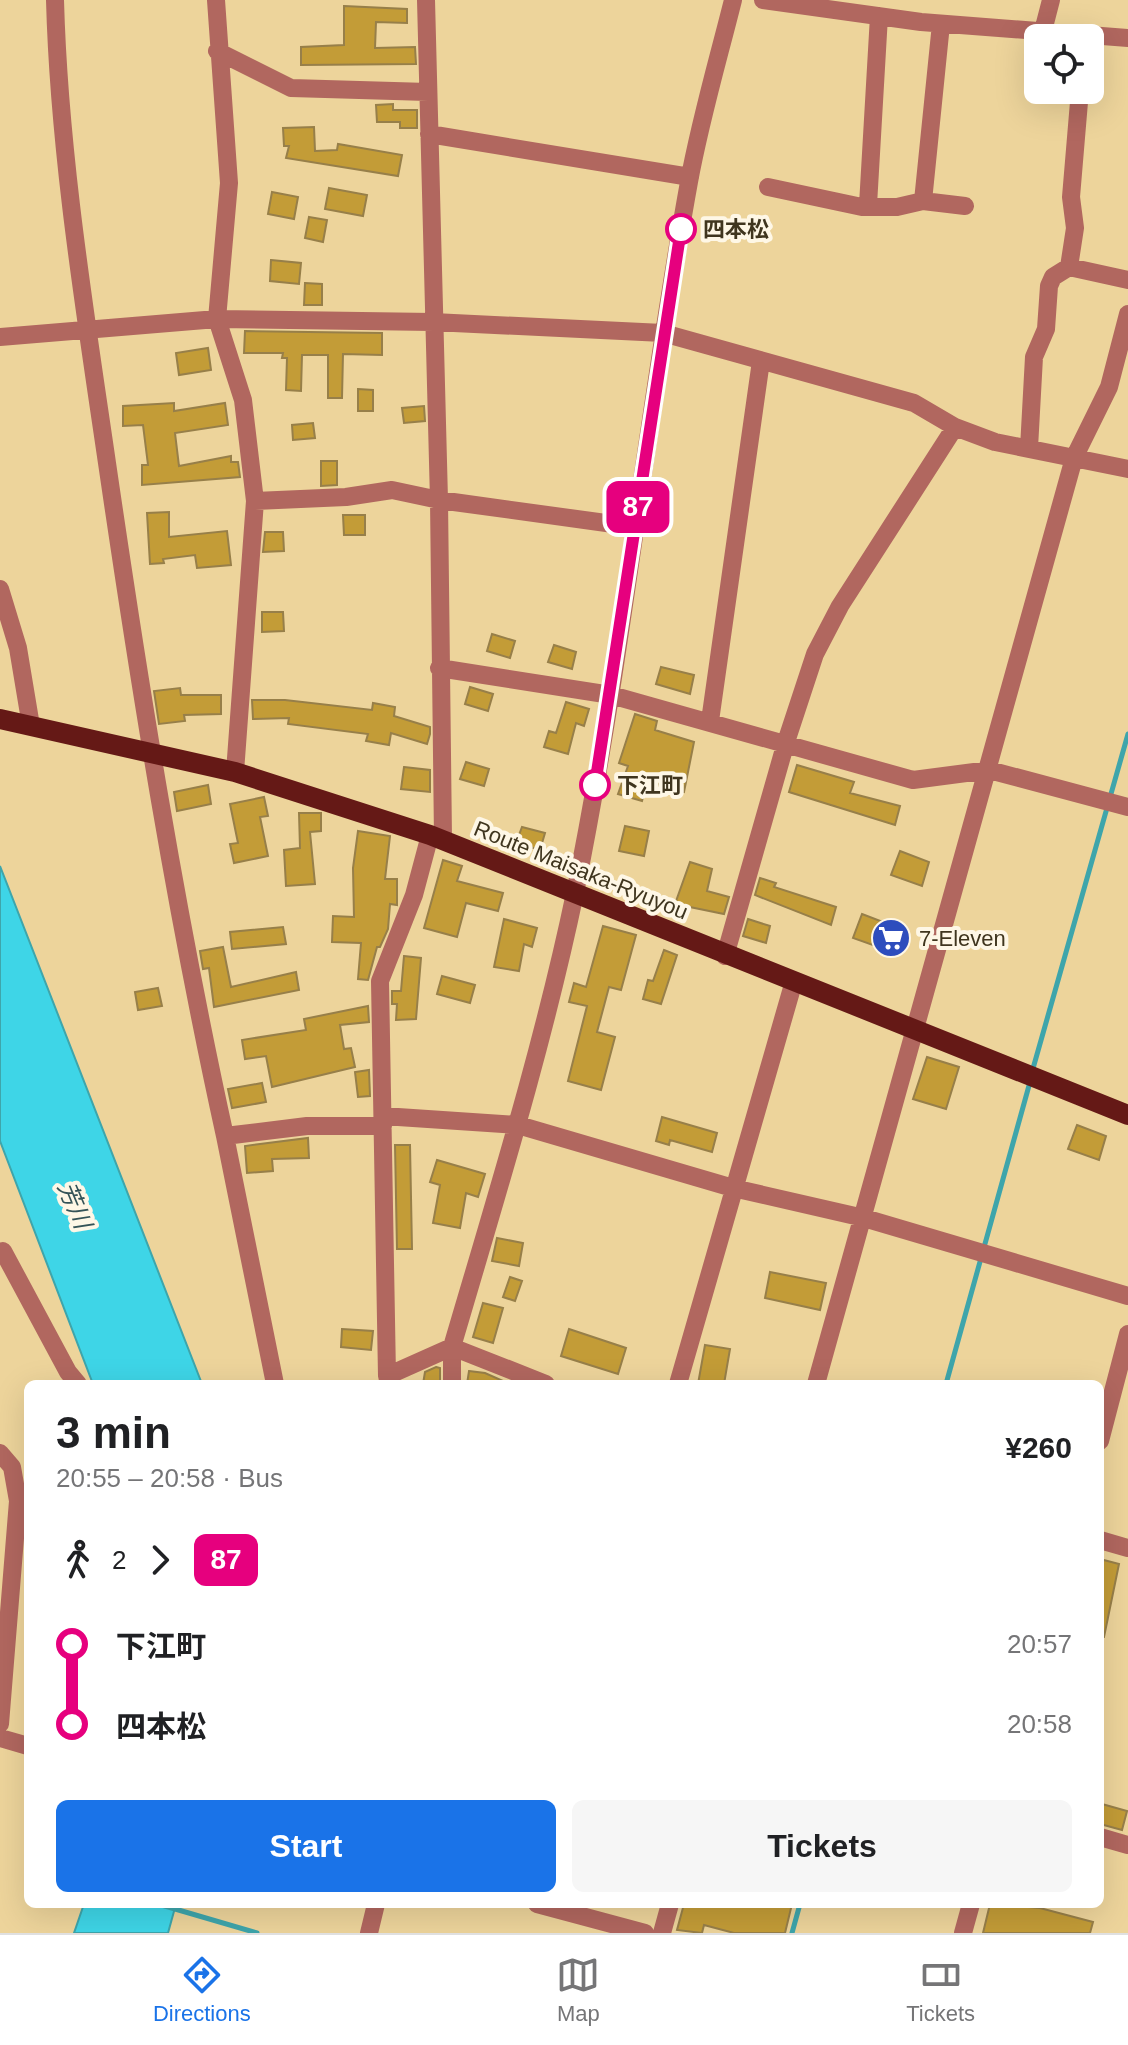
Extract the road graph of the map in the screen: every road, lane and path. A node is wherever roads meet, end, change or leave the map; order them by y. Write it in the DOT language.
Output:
graph roads {
  1 [pos="55,0"];
  2 [pos="216,0"];
  3 [pos="426,0"];
  4 [pos="733,0"];
  5 [pos="763,0"];
  6 [pos="1051,0"];
  7 [pos="879,16"];
  8 [pos="941,24"];
  9 [pos="1045,24"];
  10 [pos="1024,30"];
  11 [pos="1104,37"];
  12 [pos="1128,38"];
  13 [pos="217,51"];
  14 [pos="428,92"];
  15 [pos="1079,104"];
  16 [pos="429,134"];
  17 [pos="690,177"];
  18 [pos="768,187"];
  19 [pos="923,201"];
  20 [pos="868,205"];
  21 [pos="965,206"];
  22 [pos="1069,267"];
  23 [pos="1128,280"];
  24 [pos="1128,314"];
  25 [pos="217,319"];
  26 [pos="433,322"];
  27 [pos="88,328"];
  28 [pos="663,333"];
  29 [pos="0,337"];
  30 [pos="761,361"];
  31 [pos="955,427"];
  32 [pos="1029,448"];
  33 [pos="1074,458"];
  34 [pos="1128,469"];
  35 [pos="439,500"];
  36 [pos="255,501"];
  37 [pos="635,527"];
  38 [pos="0,589"];
  39 [pos="439,668"];
  40 [pos="611,695"];
  41 [pos="5,720"];
  42 [pos="710,721"];
  43 [pos="31,726"];
  44 [pos="786,742"];
  45 [pos="149,751"];
  46 [pos="989,770"];
  47 [pos="235,772"];
  48 [pos="1128,807"];
  49 [pos="436,837"];
  50 [pos="575,895"];
  51 [pos="725,956"];
  52 [pos="794,981"];
  53 [pos="915,1029"];
  54 [pos="1128,1115"];
  55 [pos="383,1121"];
  56 [pos="518,1125"];
  57 [pos="225,1136"];
  58 [pos="733,1188"];
  59 [pos="864,1218"];
  60 [pos="3,1251"];
  61 [pos="1128,1296"];
  62 [pos="1128,1334"];
  63 [pos="452,1347"];
  64 [pos="76,1380"];
  65 [pos="274,1380"];
  66 [pos="381,1380"];
  67 [pos="452,1380"];
  68 [pos="536,1380"];
  69 [pos="679,1380"];
  70 [pos="817,1380"];
  71 [pos="1104,1426"];
  72 [pos="0,1453"];
  73 [pos="1104,1541"];
  74 [pos="1128,1548"];
  75 [pos="6,1576"];
  76 [pos="0,1724"];
  77 [pos="0,1738"];
  78 [pos="24,1745"];
  79 [pos="1104,1838"];
  80 [pos="1128,1845"];
  81 [pos="375,1908"];
  82 [pos="552,1908"];
  83 [pos="669,1908"];
  84 [pos="970,1908"];
  85 [pos="369,1933"];
  86 [pos="645,1933"];
  87 [pos="662,1933"];
  88 [pos="963,1933"];
  1 -- 27 [label="street"];
  2 -- 13 [label="street"];
  3 -- 14 [label="street"];
  4 -- 17 [label="street"];
  5 -- 7 [label="street"];
  6 -- 9 [label="street"];
  7 -- 8 [label="street"];
  7 -- 20 [label="street"];
  8 -- 10 [label="street"];
  8 -- 19 [label="street"];
  11 -- 12 [label="street"];
  13 -- 14 [label="street"];
  13 -- 25 [label="street"];
  14 -- 16 [label="street"];
  15 -- 22 [label="street"];
  16 -- 17 [label="street"];
  16 -- 26 [label="street"];
  17 -- 28 [label="street"];
  18 -- 20 [label="street"];
  19 -- 20 [label="street"];
  19 -- 21 [label="street"];
  22 -- 23 [label="street"];
  22 -- 32 [label="street"];
  24 -- 33 [label="street"];
  25 -- 26 [label="street"];
  25 -- 27 [label="street"];
  25 -- 36 [label="street"];
  26 -- 28 [label="street"];
  26 -- 35 [label="street"];
  27 -- 29 [label="street"];
  27 -- 45 [label="street"];
  28 -- 30 [label="street"];
  28 -- 37 [label="street"];
  30 -- 31 [label="street"];
  30 -- 42 [label="street"];
  31 -- 32 [label="street"];
  31 -- 44 [label="street"];
  32 -- 33 [label="street"];
  33 -- 34 [label="street"];
  33 -- 46 [label="street"];
  35 -- 36 [label="street"];
  35 -- 37 [label="street"];
  35 -- 39 [label="street"];
  36 -- 47 [label="street"];
  37 -- 40 [label="street"];
  38 -- 43 [label="street"];
  39 -- 40 [label="street"];
  39 -- 49 [label="street"];
  40 -- 42 [label="street"];
  40 -- 50 [label="street"];
  41 -- 43 [label="main road, Route Maisaka-Ryuyou"];
  42 -- 44 [label="street"];
  43 -- 45 [label="main road, Route Maisaka-Ryuyou"];
  44 -- 46 [label="street"];
  44 -- 51 [label="street"];
  45 -- 47 [label="main road, Route Maisaka-Ryuyou"];
  45 -- 57 [label="street"];
  46 -- 48 [label="street"];
  46 -- 53 [label="street"];
  47 -- 49 [label="main road, Route Maisaka-Ryuyou"];
  49 -- 50 [label="main road, Route Maisaka-Ryuyou"];
  49 -- 55 [label="street"];
  50 -- 51 [label="main road, Route Maisaka-Ryuyou"];
  50 -- 56 [label="street"];
  51 -- 52 [label="main road, Route Maisaka-Ryuyou"];
  52 -- 53 [label="main road, Route Maisaka-Ryuyou"];
  52 -- 58 [label="street"];
  53 -- 54 [label="main road, Route Maisaka-Ryuyou"];
  53 -- 59 [label="street"];
  55 -- 56 [label="street"];
  55 -- 57 [label="street"];
  55 -- 66 [label="street"];
  56 -- 58 [label="street"];
  56 -- 63 [label="street"];
  57 -- 65 [label="street"];
  58 -- 59 [label="street"];
  58 -- 69 [label="street"];
  59 -- 61 [label="street"];
  59 -- 70 [label="street"];
  60 -- 64 [label="street"];
  62 -- 71 [label="street"];
  63 -- 66 [label="street"];
  63 -- 67 [label="street"];
  63 -- 68 [label="street"];
  72 -- 75 [label="street"];
  73 -- 74 [label="street"];
  75 -- 76 [label="street"];
  77 -- 78 [label="street"];
  79 -- 80 [label="street"];
  81 -- 85 [label="street"];
  82 -- 86 [label="street"];
  83 -- 87 [label="street"];
  84 -- 88 [label="street"];
}
